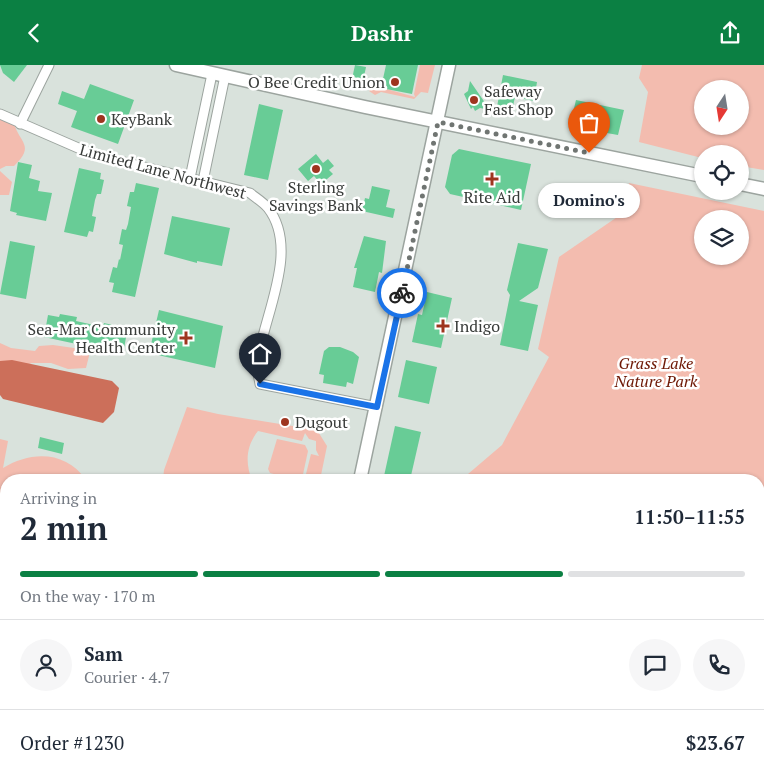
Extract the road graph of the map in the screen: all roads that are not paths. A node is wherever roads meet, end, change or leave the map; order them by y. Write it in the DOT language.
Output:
graph roads {
  1 [pos="49,65"];
  2 [pos="176,65"];
  3 [pos="449,65"];
  4 [pos="212,74"];
  5 [pos="226,77"];
  6 [pos="0,114"];
  7 [pos="438,122"];
  8 [pos="20,124"];
  9 [pos="694,174"];
  10 [pos="190,178"];
  11 [pos="203,181"];
  12 [pos="749,186"];
  13 [pos="764,189"];
  14 [pos="377,407"];
  15 [pos="361,474"];
  1 -- 8 [label="street"];
  2 -- 4 [label="main road"];
  3 -- 7 [label="main road"];
  4 -- 5 [label="main road"];
  4 -- 10 [label="street"];
  5 -- 7 [label="main road"];
  5 -- 11 [label="street"];
  6 -- 8 [label="street, Limited Lane Northwest"];
  7 -- 9 [label="main road"];
  7 -- 14 [label="main road"];
  8 -- 10 [label="street, Limited Lane Northwest"];
  10 -- 11 [label="street, Limited Lane Northwest"];
  11 -- 14 [label="street, Limited Lane Northwest"];
  12 -- 13 [label="main road"];
  14 -- 15 [label="main road"];
}
